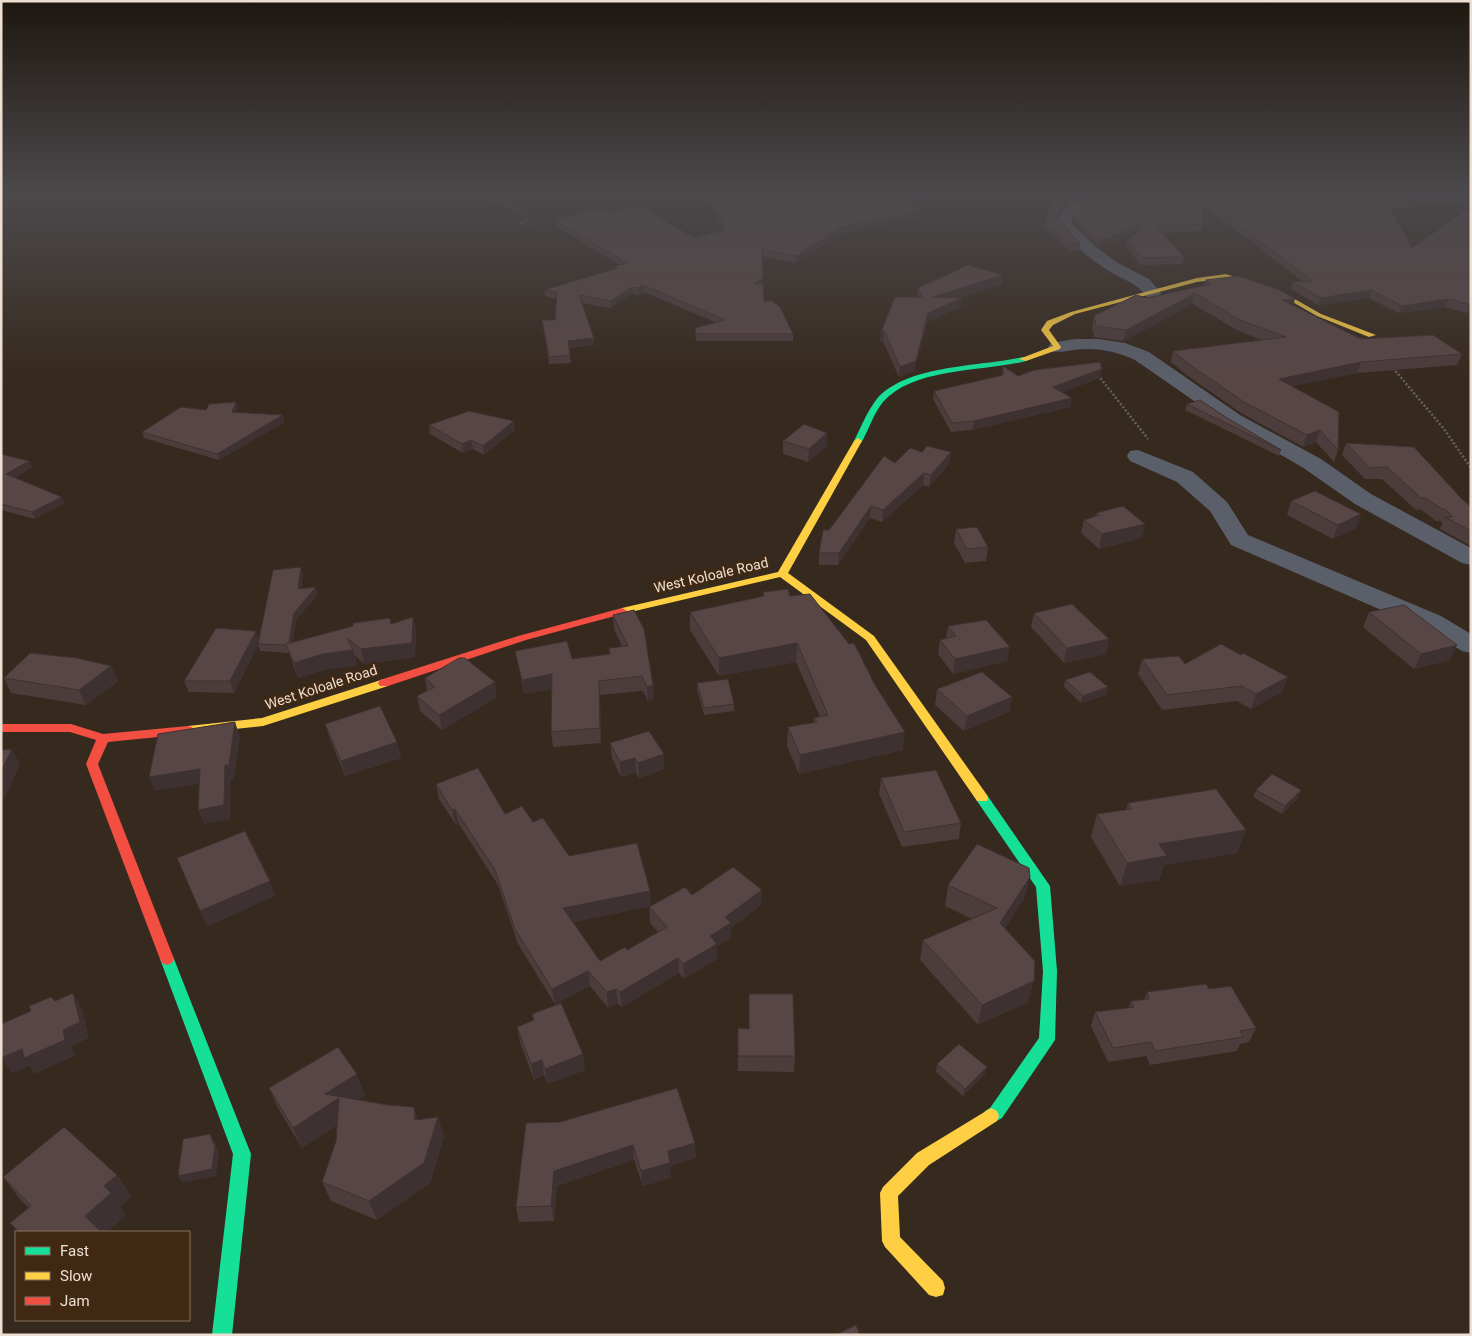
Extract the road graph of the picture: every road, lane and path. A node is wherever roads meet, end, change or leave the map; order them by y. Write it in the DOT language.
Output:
graph roads {
  1 [pos="1095,254"];
  2 [pos="1153,293"];
  3 [pos="1372,336"];
  4 [pos="1066,345"];
  5 [pos="1145,450"];
  6 [pos="1471,468"];
  7 [pos="1471,558"];
  8 [pos="782,574"];
  9 [pos="1471,645"];
  10 [pos="1,728"];
  11 [pos="103,738"];
  12 [pos="936,1288"];
  13 [pos="222,1335"];
  1 -- 2 [label="street"];
  2 -- 3 [label="street"];
  2 -- 4 [label="street"];
  3 -- 6 [label="path"];
  4 -- 5 [label="path"];
  4 -- 7 [label="street"];
  4 -- 8 [label="street, West Koloale Road"];
  5 -- 9 [label="street"];
  8 -- 11 [label="street, West Koloale Road"];
  8 -- 12 [label="street"];
  10 -- 11 [label="street, West Koloale Road"];
  11 -- 13 [label="street"];
}
